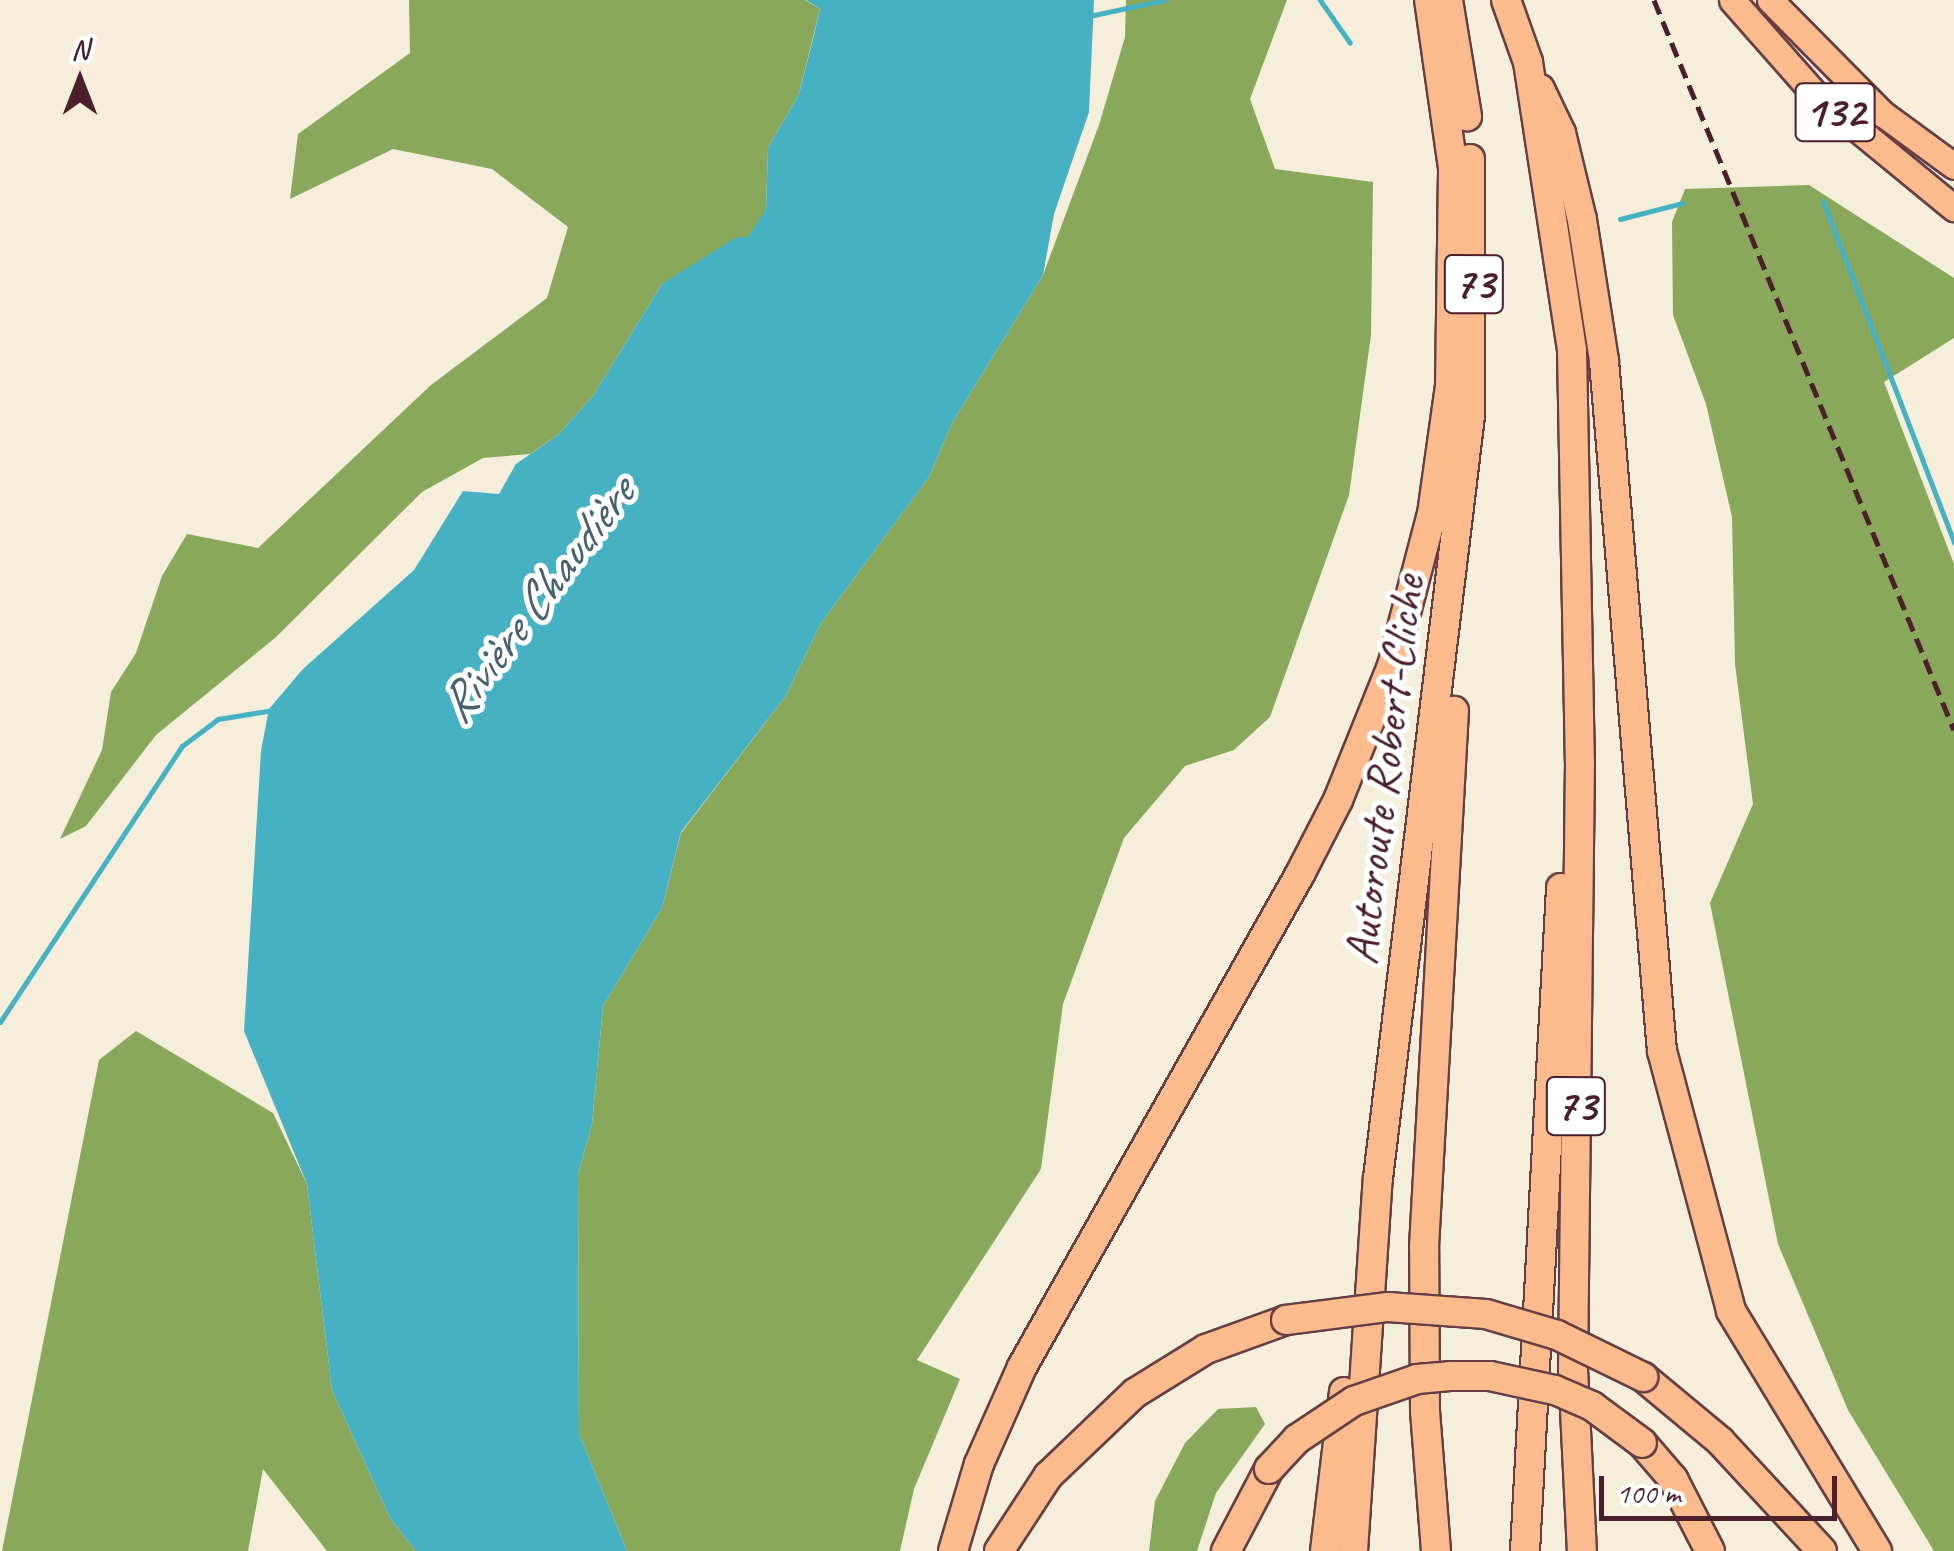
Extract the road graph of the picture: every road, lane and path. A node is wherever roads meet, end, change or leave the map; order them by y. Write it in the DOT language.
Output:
graph roads {
  1 [pos="1429,0"];
  2 [pos="1448,0"];
  3 [pos="1506,0"];
  4 [pos="1732,0"];
  5 [pos="1770,0"];
  6 [pos="1528,62"];
  7 [pos="1954,166"];
  8 [pos="1954,208"];
  9 [pos="1456,570"];
  10 [pos="1573,660"];
  11 [pos="1378,1178"];
  12 [pos="953,1551"];
  13 [pos="999,1551"];
  14 [pos="1226,1551"];
  15 [pos="1325,1551"];
  16 [pos="1352,1551"];
  17 [pos="1436,1551"];
  18 [pos="1525,1551"];
  19 [pos="1582,1551"];
  20 [pos="1710,1551"];
  21 [pos="1822,1551"];
  22 [pos="1876,1551"];
  1 -- 12 [label="highway"];
  2 -- 9 [label="highway, Autoroute Robert-Cliche / 73"];
  3 -- 6 [label="highway, 73"];
  4 -- 8 [label="main road, 132"];
  5 -- 7 [label="main road, 132"];
  6 -- 10 [label="highway, 73"];
  6 -- 22 [label="highway"];
  9 -- 11 [label="highway, Autoroute Robert-Cliche / 73"];
  9 -- 17 [label="highway"];
  10 -- 18 [label="highway"];
  10 -- 19 [label="highway, 73"];
  11 -- 15 [label="highway"];
  11 -- 16 [label="highway, Autoroute Robert-Cliche / 73"];
  13 -- 21 [label="highway, bridge"];
  14 -- 20 [label="highway, bridge"];
}
